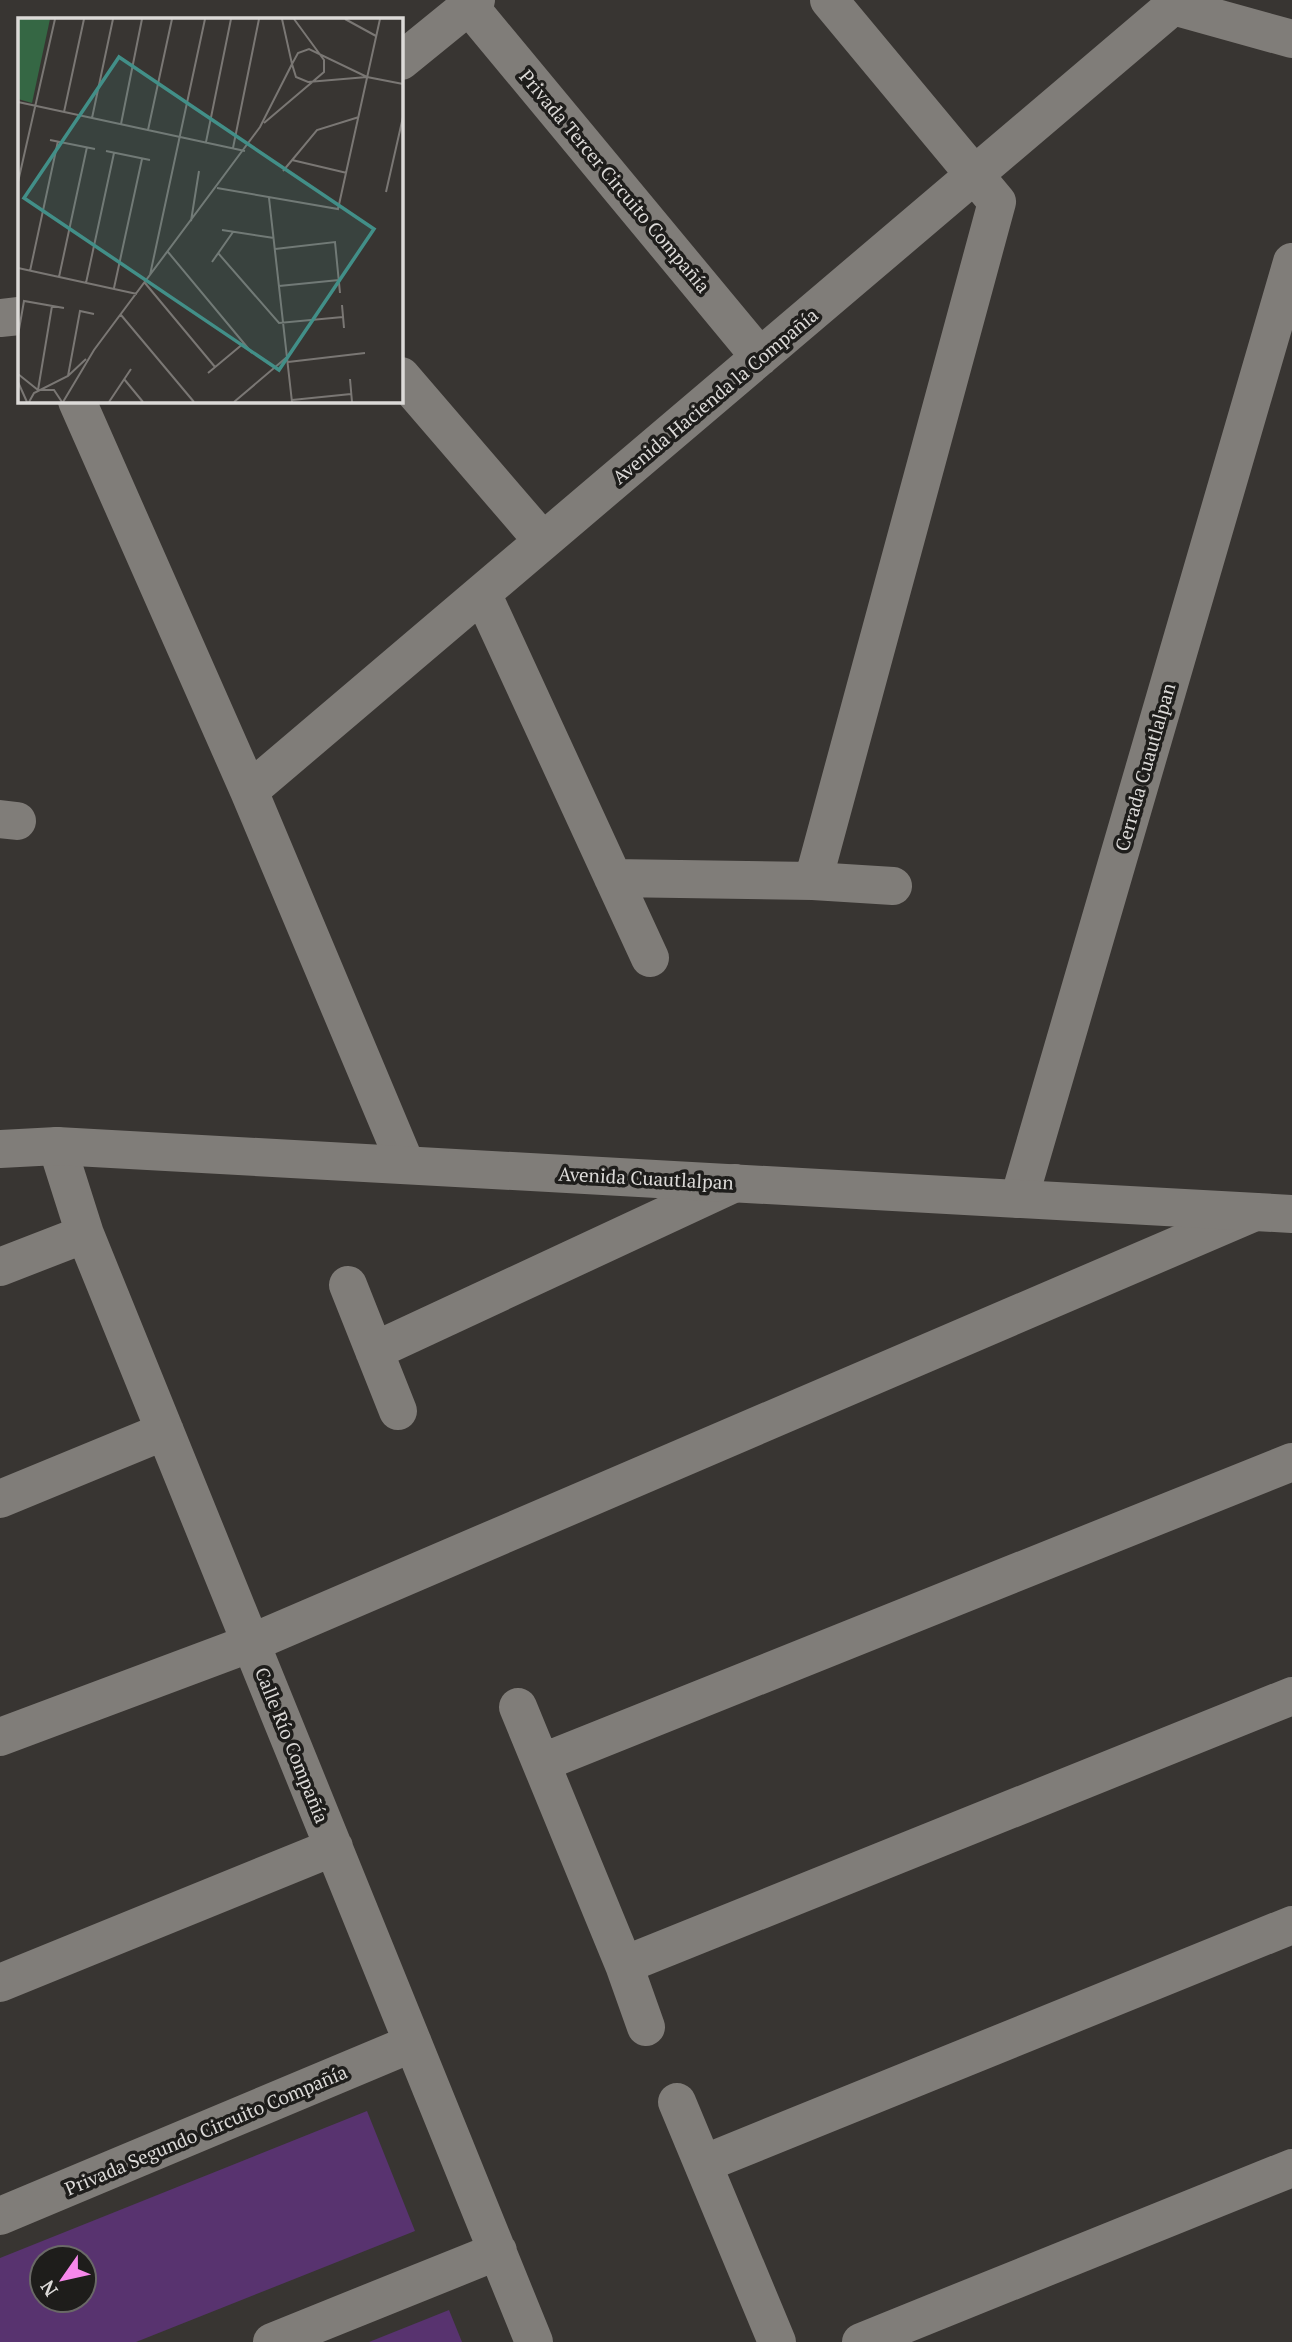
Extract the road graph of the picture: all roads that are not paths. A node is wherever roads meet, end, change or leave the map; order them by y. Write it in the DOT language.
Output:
graph roads {
  1 [pos="830,0"];
  2 [pos="472,3"];
  3 [pos="1177,3"];
  4 [pos="1292,39"];
  5 [pos="402,60"];
  6 [pos="975,174"];
  7 [pos="1292,262"];
  8 [pos="18,316"];
  9 [pos="0,318"];
  10 [pos="1282,338"];
  11 [pos="760,357"];
  12 [pos="402,377"];
  13 [pos="77,402"];
  14 [pos="543,541"];
  15 [pos="482,593"];
  16 [pos="249,791"];
  17 [pos="613,878"];
  18 [pos="813,881"];
  19 [pos="892,886"];
  20 [pos="650,958"];
  21 [pos="57,1146"];
  22 [pos="0,1149"];
  23 [pos="406,1165"];
  24 [pos="735,1183"];
  25 [pos="1018,1199"];
  26 [pos="1273,1213"];
  27 [pos="85,1234"];
  28 [pos="0,1267"];
  29 [pos="348,1285"];
  30 [pos="374,1352"];
  31 [pos="398,1411"];
  32 [pos="165,1432"];
  33 [pos="1292,1462"];
  34 [pos="0,1499"];
  35 [pos="251,1643"];
  36 [pos="1292,1696"];
  37 [pos="518,1707"];
  38 [pos="0,1737"];
  39 [pos="541,1763"];
  40 [pos="334,1847"];
  41 [pos="1292,1925"];
  42 [pos="624,1965"];
  43 [pos="0,1983"];
  44 [pos="646,2026"];
  45 [pos="413,2043"];
  46 [pos="677,2102"];
  47 [pos="703,2164"];
  48 [pos="1292,2168"];
  49 [pos="0,2216"];
  50 [pos="498,2251"];
  51 [pos="272,2342"];
  52 [pos="534,2342"];
  53 [pos="777,2342"];
  54 [pos="861,2342"];
  1 -- 6 [label="street"];
  2 -- 5 [label="street, Privada Tercer Circuito Compañía"];
  2 -- 11 [label="street, Privada Tercer Circuito Compañía"];
  3 -- 4 [label="street"];
  3 -- 6 [label="street, Avenida Hacienda la Compañía"];
  6 -- 11 [label="street, Avenida Hacienda la Compañía"];
  6 -- 18 [label="street"];
  7 -- 10 [label="street, Cerrada Cuautlalpan"];
  8 -- 9 [label="street"];
  10 -- 25 [label="street, Cerrada Cuautlalpan"];
  11 -- 14 [label="street, Avenida Hacienda la Compañía"];
  12 -- 14 [label="street"];
  13 -- 16 [label="street"];
  14 -- 15 [label="street, Avenida Hacienda la Compañía"];
  15 -- 16 [label="street, Avenida Hacienda la Compañía"];
  15 -- 17 [label="street"];
  16 -- 23 [label="street"];
  17 -- 18 [label="street"];
  17 -- 20 [label="street"];
  18 -- 19 [label="street"];
  21 -- 22 [label="street, Avenida Cuautlalpan"];
  21 -- 23 [label="street, Avenida Cuautlalpan"];
  21 -- 27 [label="street, Calle Río Compañía"];
  23 -- 24 [label="street, Avenida Cuautlalpan"];
  24 -- 25 [label="street, Avenida Cuautlalpan"];
  24 -- 30 [label="street"];
  25 -- 26 [label="street, Avenida Cuautlalpan"];
  26 -- 35 [label="street"];
  27 -- 28 [label="street"];
  27 -- 32 [label="street, Calle Río Compañía"];
  29 -- 30 [label="street"];
  30 -- 31 [label="street"];
  32 -- 34 [label="street"];
  32 -- 35 [label="street, Calle Río Compañía"];
  33 -- 39 [label="street"];
  35 -- 38 [label="street"];
  35 -- 40 [label="street, Calle Río Compañía"];
  36 -- 42 [label="street"];
  37 -- 39 [label="street"];
  39 -- 42 [label="street"];
  40 -- 43 [label="street"];
  40 -- 45 [label="street, Calle Río Compañía"];
  41 -- 47 [label="street"];
  42 -- 44 [label="street"];
  45 -- 49 [label="street, Privada Segundo Circuito Compañía"];
  45 -- 50 [label="street, Calle Río Compañía"];
  46 -- 47 [label="street"];
  47 -- 53 [label="street"];
  48 -- 54 [label="street"];
  50 -- 51 [label="street"];
  50 -- 52 [label="street, Calle Río Compañía"];
}
